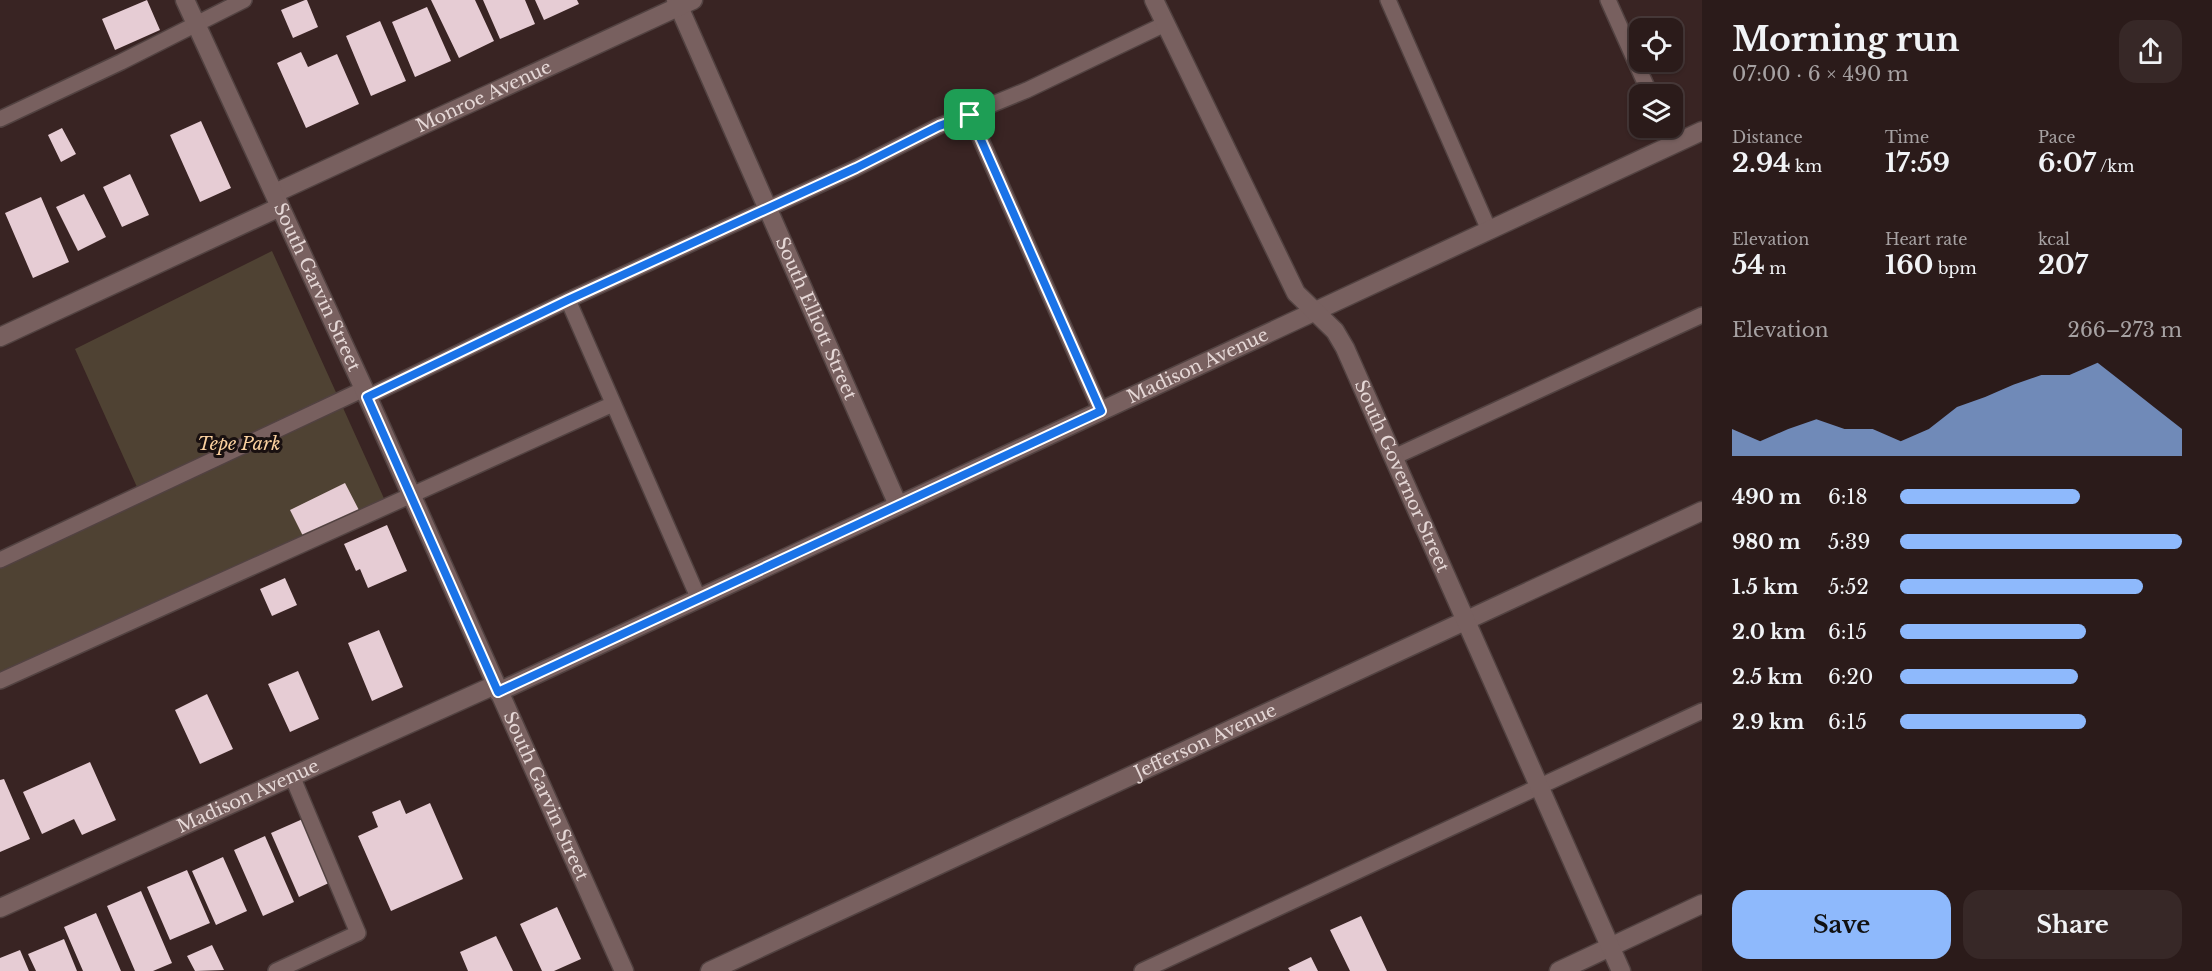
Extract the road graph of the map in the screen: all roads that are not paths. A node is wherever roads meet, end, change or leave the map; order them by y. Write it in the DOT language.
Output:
graph roads {
  1 [pos="185,0"];
  2 [pos="243,0"];
  3 [pos="1154,0"];
  4 [pos="1388,0"];
  5 [pos="1608,0"];
  6 [pos="683,2"];
  7 [pos="195,23"];
  8 [pos="1165,24"];
  9 [pos="1646,84"];
  10 [pos="970,115"];
  11 [pos="0,119"];
  12 [pos="1702,131"];
  13 [pos="1669,138"];
  14 [pos="1672,144"];
  15 [pos="278,200"];
  16 [pos="768,208"];
  17 [pos="1489,230"];
  18 [pos="568,300"];
  19 [pos="1314,313"];
  20 [pos="1702,315"];
  21 [pos="0,336"];
  22 [pos="366,393"];
  23 [pos="614,404"];
  24 [pos="1101,411"];
  25 [pos="1394,457"];
  26 [pos="411,495"];
  27 [pos="897,505"];
  28 [pos="1702,511"];
  29 [pos="0,560"];
  30 [pos="698,597"];
  31 [pos="1467,619"];
  32 [pos="0,681"];
  33 [pos="496,688"];
  34 [pos="1702,711"];
  35 [pos="292,776"];
  36 [pos="1540,786"];
  37 [pos="1702,904"];
  38 [pos="0,908"];
  39 [pos="1610,947"];
  40 [pos="276,971"];
  41 [pos="624,971"];
  42 [pos="710,971"];
  43 [pos="1142,971"];
  44 [pos="1559,971"];
  45 [pos="1621,971"];
  1 -- 7 [label="street, South Garvin Street"];
  2 -- 7 [label="lane"];
  3 -- 8 [label="street, South Governor Street"];
  4 -- 17 [label="lane"];
  5 -- 9 [label="lane"];
  6 -- 15 [label="street, Monroe Avenue"];
  6 -- 16 [label="street, South Elliott Street"];
  7 -- 11 [label="lane"];
  7 -- 15 [label="street, South Garvin Street"];
  8 -- 10 [label="lane"];
  8 -- 19 [label="street, South Governor Street"];
  10 -- 16 [label="lane"];
  10 -- 24 [label="lane"];
  12 -- 14 [label="street, Madison Avenue"];
  13 -- 14 [label="lane"];
  14 -- 17 [label="street, Madison Avenue"];
  15 -- 21 [label="street, Monroe Avenue"];
  15 -- 22 [label="street, South Garvin Street"];
  16 -- 18 [label="lane"];
  16 -- 27 [label="street, South Elliott Street"];
  17 -- 19 [label="street, Madison Avenue"];
  18 -- 22 [label="lane"];
  18 -- 23 [label="lane"];
  19 -- 24 [label="street, Madison Avenue"];
  19 -- 25 [label="street, South Governor Street"];
  20 -- 25 [label="lane"];
  22 -- 26 [label="street, South Garvin Street"];
  22 -- 29 [label="lane"];
  23 -- 26 [label="lane"];
  23 -- 30 [label="lane"];
  24 -- 27 [label="street, Madison Avenue"];
  25 -- 31 [label="street, South Governor Street"];
  26 -- 32 [label="lane"];
  26 -- 33 [label="street, South Garvin Street"];
  27 -- 30 [label="street, Madison Avenue"];
  28 -- 31 [label="street, Jefferson Avenue"];
  30 -- 33 [label="street, Madison Avenue"];
  31 -- 36 [label="street, South Governor Street"];
  31 -- 42 [label="street, Jefferson Avenue"];
  33 -- 35 [label="street, Madison Avenue"];
  33 -- 41 [label="street, South Garvin Street"];
  34 -- 36 [label="lane"];
  35 -- 38 [label="street, Madison Avenue"];
  35 -- 40 [label="lane"];
  36 -- 39 [label="street, South Governor Street"];
  36 -- 43 [label="lane"];
  37 -- 39 [label="street"];
  39 -- 44 [label="street"];
  39 -- 45 [label="street, South Governor Street"];
}
